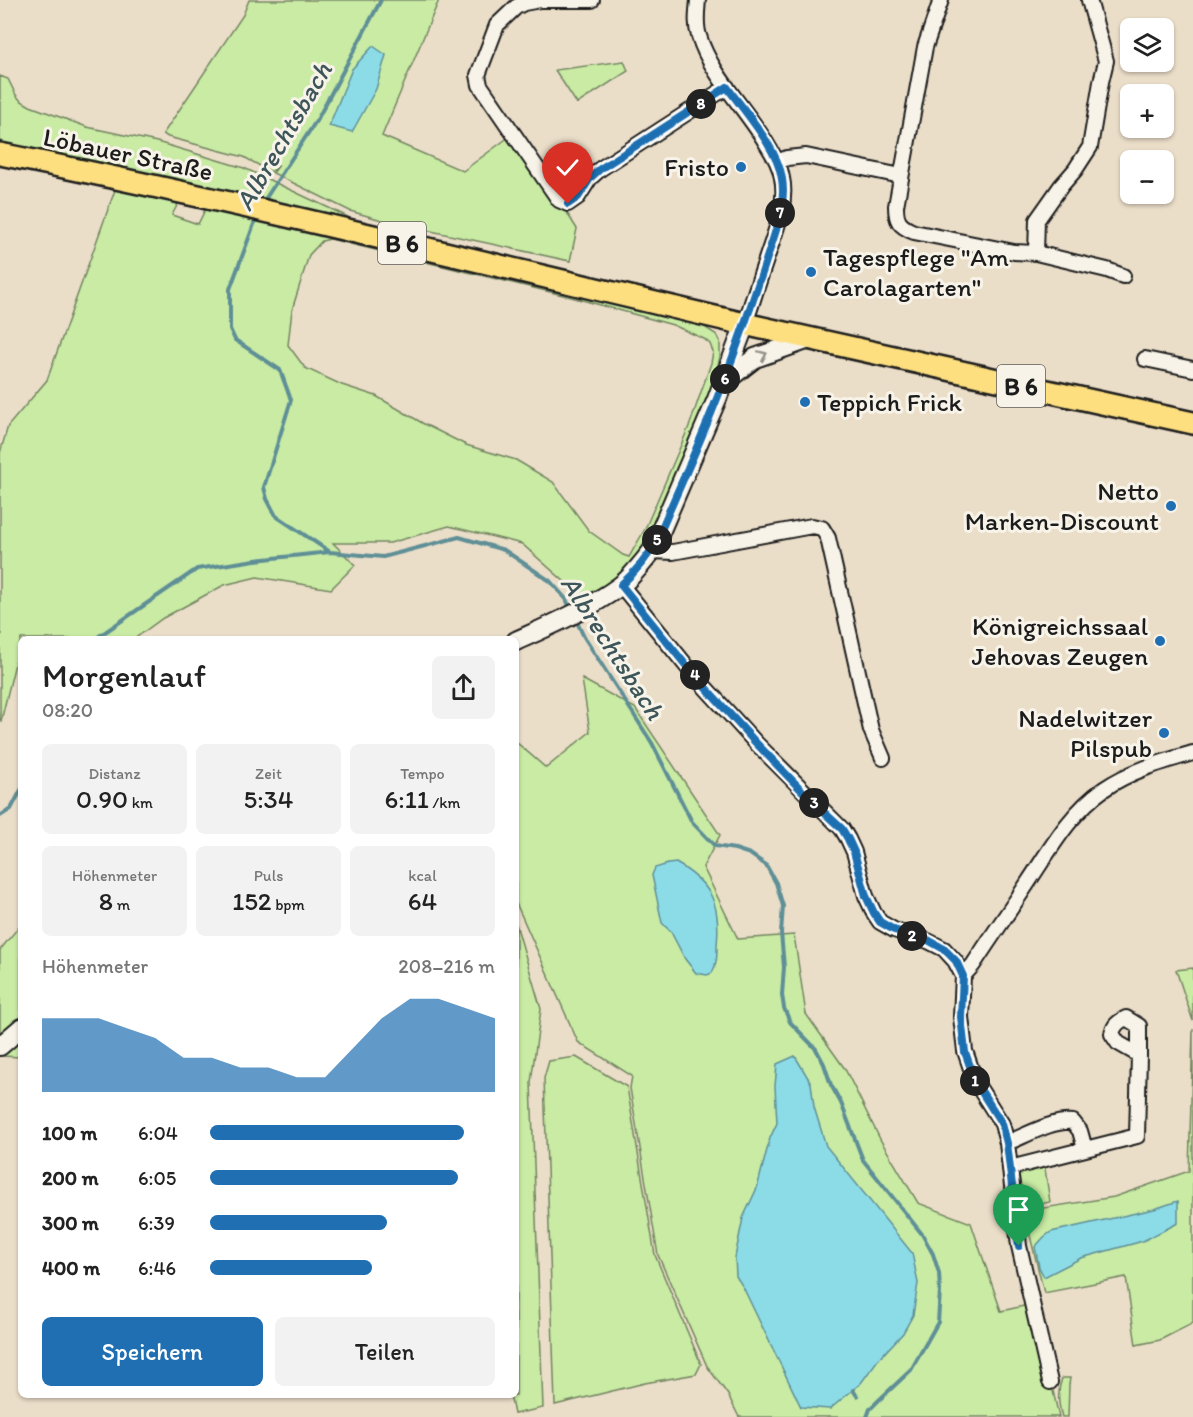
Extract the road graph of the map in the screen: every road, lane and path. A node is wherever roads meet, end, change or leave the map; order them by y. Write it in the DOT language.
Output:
graph roads {
  1 [pos="591,0"];
  2 [pos="698,0"];
  3 [pos="941,0"];
  4 [pos="1089,0"];
  5 [pos="727,87"];
  6 [pos="0,154"];
  7 [pos="778,162"];
  8 [pos="901,176"];
  9 [pos="1036,253"];
  10 [pos="1123,276"];
  11 [pos="745,324"];
  12 [pos="809,339"];
  13 [pos="1145,359"];
  14 [pos="1193,369"];
  15 [pos="723,383"];
  16 [pos="1193,423"];
  17 [pos="651,551"];
  18 [pos="621,585"];
  19 [pos="519,640"];
  20 [pos="1193,753"];
  21 [pos="883,758"];
  22 [pos="963,976"];
  23 [pos="18,1031"];
  24 [pos="0,1046"];
  25 [pos="1138,1054"];
  26 [pos="1007,1143"];
  27 [pos="1085,1149"];
  28 [pos="1010,1168"];
  29 [pos="1050,1382"];
  1 -- 5 [label="street"];
  2 -- 5 [label="street"];
  3 -- 8 [label="street"];
  4 -- 9 [label="street"];
  5 -- 7 [label="street"];
  6 -- 11 [label="main road, Löbauer Straße / B 6"];
  7 -- 8 [label="street"];
  7 -- 11 [label="street"];
  8 -- 9 [label="street"];
  9 -- 10 [label="street"];
  11 -- 12 [label="main road, Löbauer Straße / B 6"];
  11 -- 15 [label="main road"];
  15 -- 12 [label="main road, one-way"];
  12 -- 16 [label="main road, Löbauer Straße / B 6"];
  13 -- 14 [label="street"];
  15 -- 17 [label="main road"];
  17 -- 18 [label="main road"];
  17 -- 21 [label="street"];
  18 -- 19 [label="main road"];
  18 -- 22 [label="street"];
  20 -- 22 [label="street"];
  22 -- 26 [label="street"];
  23 -- 24 [label="main road"];
  25 -- 27 [label="street"];
  26 -- 27 [label="street"];
  26 -- 28 [label="street"];
  27 -- 28 [label="street"];
  28 -- 29 [label="street"];
}
